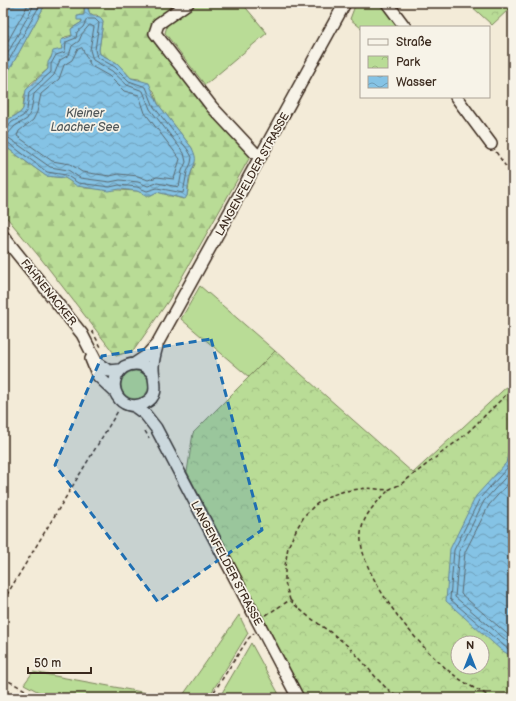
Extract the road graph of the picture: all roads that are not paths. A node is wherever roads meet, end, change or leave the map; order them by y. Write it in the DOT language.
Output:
graph roads {
  1 [pos="188,3"];
  2 [pos="345,3"];
  3 [pos="387,3"];
  4 [pos="404,26"];
  5 [pos="457,98"];
  6 [pos="491,144"];
  7 [pos="258,155"];
  8 [pos="3,236"];
  9 [pos="157,344"];
  10 [pos="90,351"];
  11 [pos="134,364"];
  12 [pos="119,370"];
  13 [pos="153,374"];
  14 [pos="115,392"];
  15 [pos="152,397"];
  16 [pos="134,406"];
  17 [pos="156,428"];
  18 [pos="298,698"];
  1 -- 7 [label="street, LANGENFELDER STRASSE"];
  2 -- 7 [label="street, LANGENFELDER STRASSE"];
  3 -- 4 [label="street"];
  5 -- 6 [label="street"];
  7 -- 9 [label="street, LANGENFELDER STRASSE"];
  8 -- 10 [label="street, FAHNENACKER"];
  9 -- 11 [label="street, LANGENFELDER STRASSE"];
  9 -- 13 [label="street, LANGENFELDER STRASSE"];
  10 -- 12 [label="street, FAHNENACKER"];
  10 -- 14 [label="street, FAHNENACKER"];
  11 -- 12 [label="street, LANGENFELDER STRASSE"];
  11 -- 13 [label="street"];
  12 -- 14 [label="street"];
  13 -- 15 [label="street, LANGENFELDER STRASSE"];
  14 -- 16 [label="street, LANGENFELDER STRASSE"];
  15 -- 16 [label="street"];
  15 -- 17 [label="street, LANGENFELDER STRASSE"];
  16 -- 17 [label="street, LANGENFELDER STRASSE"];
  17 -- 18 [label="street, LANGENFELDER STRASSE"];
}
